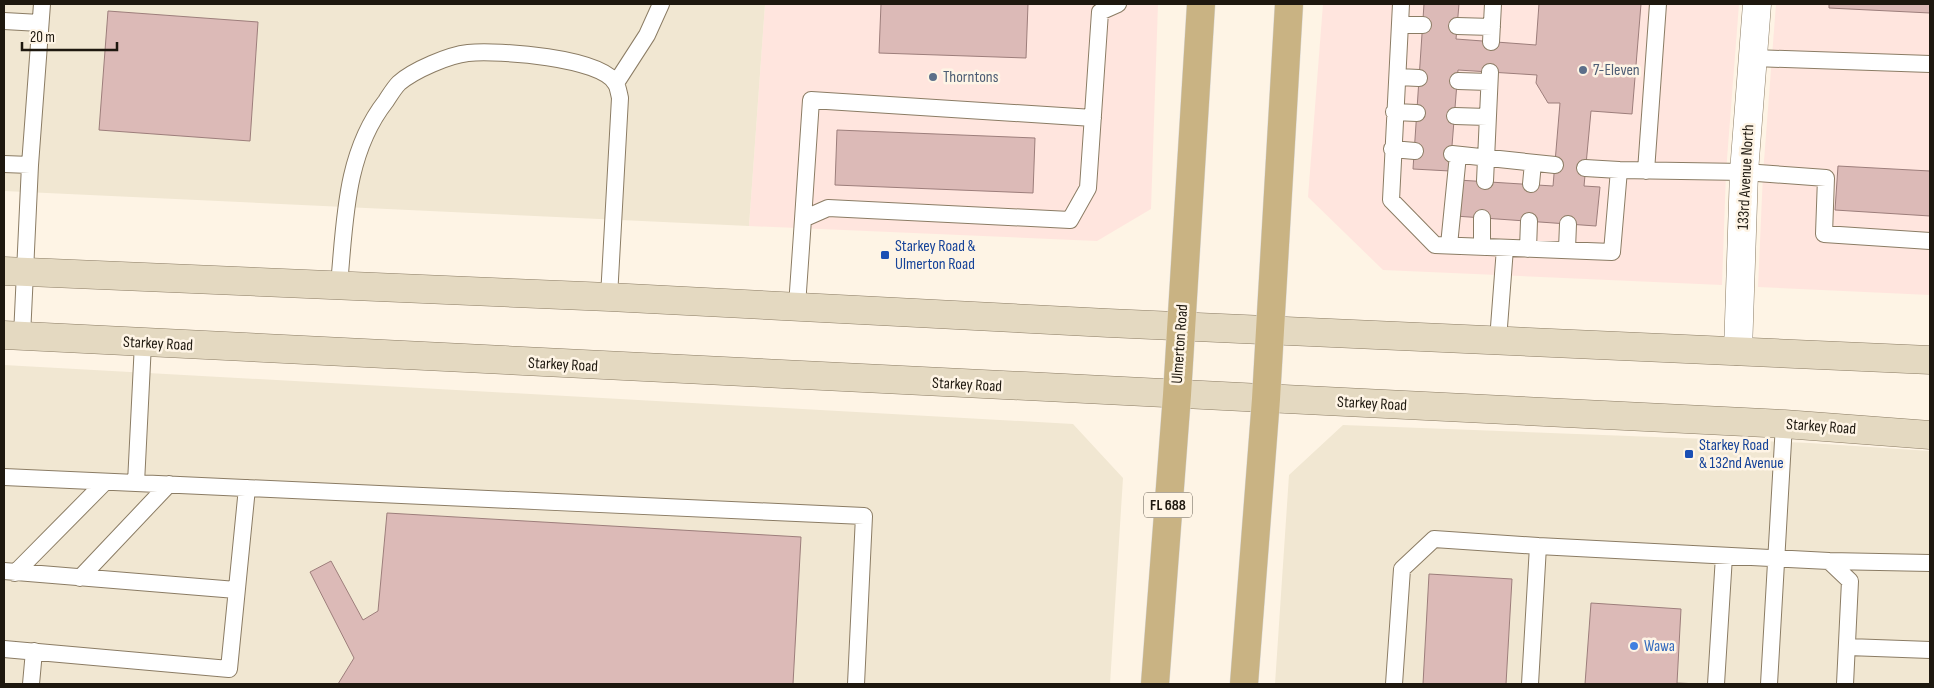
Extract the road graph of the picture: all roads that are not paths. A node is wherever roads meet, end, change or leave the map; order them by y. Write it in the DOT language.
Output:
graph roads {
  1 [pos="42,4"];
  2 [pos="661,4"];
  3 [pos="1118,4"];
  4 [pos="1202,4"];
  5 [pos="1289,4"];
  6 [pos="1401,4"];
  7 [pos="1493,4"];
  8 [pos="1658,4"];
  9 [pos="1757,4"];
  10 [pos="4,21"];
  11 [pos="40,23"];
  12 [pos="1400,25"];
  13 [pos="1423,25"];
  14 [pos="1457,26"];
  15 [pos="1754,58"];
  16 [pos="1930,64"];
  17 [pos="1398,77"];
  18 [pos="1419,78"];
  19 [pos="1458,80"];
  20 [pos="616,83"];
  21 [pos="1394,112"];
  22 [pos="1417,114"];
  23 [pos="1455,116"];
  24 [pos="1487,117"];
  25 [pos="1093,118"];
  26 [pos="1392,149"];
  27 [pos="1414,151"];
  28 [pos="1486,157"];
  29 [pos="1533,163"];
  30 [pos="4,164"];
  31 [pos="30,165"];
  32 [pos="1554,165"];
  33 [pos="1586,168"];
  34 [pos="1618,170"];
  35 [pos="1646,171"];
  36 [pos="1744,172"];
  37 [pos="1485,181"];
  38 [pos="1531,184"];
  39 [pos="1482,218"];
  40 [pos="803,220"];
  41 [pos="1529,221"];
  42 [pos="1568,224"];
  43 [pos="1930,241"];
  44 [pos="1449,245"];
  45 [pos="1482,247"];
  46 [pos="1505,248"];
  47 [pos="1528,249"];
  48 [pos="1567,249"];
  49 [pos="14,271"];
  50 [pos="338,285"];
  51 [pos="609,297"];
  52 [pos="796,306"];
  53 [pos="1181,326"];
  54 [pos="1269,328"];
  55 [pos="13,336"];
  56 [pos="1498,340"];
  57 [pos="143,343"];
  58 [pos="1738,351"];
  59 [pos="1930,360"];
  60 [pos="1177,395"];
  61 [pos="1266,399"];
  62 [pos="1784,424"];
  63 [pos="1930,435"];
  64 [pos="4,477"];
  65 [pos="105,482"];
  66 [pos="136,483"];
  67 [pos="169,484"];
  68 [pos="247,488"];
  69 [pos="1538,546"];
  70 [pos="1724,556"];
  71 [pos="1776,558"];
  72 [pos="1830,561"];
  73 [pos="1930,562"];
  74 [pos="9,572"];
  75 [pos="80,578"];
  76 [pos="236,590"];
  77 [pos="1848,648"];
  78 [pos="4,649"];
  79 [pos="1930,650"];
  80 [pos="34,651"];
  81 [pos="31,684"];
  82 [pos="856,684"];
  83 [pos="1155,684"];
  84 [pos="1244,684"];
  85 [pos="1394,684"];
  86 [pos="1530,684"];
  87 [pos="1716,684"];
  88 [pos="1769,684"];
  89 [pos="1845,684"];
  1 -- 11 [label="lane"];
  2 -- 20 [label="lane"];
  3 -- 25 [label="lane"];
  4 -- 53 [label="main road, Ulmerton Road / FL 688"];
  5 -- 54 [label="main road"];
  6 -- 12 [label="lane"];
  7 -- 14 [label="lane"];
  8 -- 35 [label="lane"];
  9 -- 15 [label="street, 133rd Avenue North"];
  10 -- 11 [label="lane"];
  11 -- 31 [label="lane"];
  12 -- 13 [label="lane"];
  12 -- 17 [label="lane"];
  15 -- 16 [label="lane"];
  15 -- 36 [label="street, 133rd Avenue North"];
  17 -- 18 [label="lane"];
  17 -- 21 [label="lane"];
  19 -- 24 [label="lane"];
  20 -- 50 [label="lane"];
  20 -- 51 [label="lane"];
  21 -- 22 [label="lane"];
  21 -- 26 [label="lane"];
  23 -- 24 [label="lane"];
  24 -- 28 [label="lane"];
  25 -- 40 [label="lane"];
  25 -- 40 [label="lane"];
  26 -- 27 [label="lane"];
  26 -- 44 [label="lane"];
  28 -- 29 [label="lane"];
  28 -- 37 [label="lane"];
  28 -- 44 [label="lane"];
  29 -- 32 [label="lane"];
  29 -- 38 [label="lane"];
  30 -- 31 [label="lane"];
  31 -- 49 [label="lane"];
  33 -- 34 [label="lane"];
  34 -- 35 [label="lane"];
  34 -- 48 [label="lane"];
  35 -- 36 [label="lane"];
  36 -- 43 [label="lane"];
  36 -- 58 [label="street, 133rd Avenue North"];
  39 -- 45 [label="lane"];
  40 -- 52 [label="lane"];
  41 -- 47 [label="lane"];
  42 -- 48 [label="lane"];
  44 -- 45 [label="lane"];
  45 -- 46 [label="lane"];
  46 -- 47 [label="lane"];
  46 -- 56 [label="lane"];
  47 -- 48 [label="lane"];
  49 -- 50 [label="main road"];
  49 -- 55 [label="lane"];
  50 -- 51 [label="main road"];
  51 -- 52 [label="main road"];
  52 -- 53 [label="main road"];
  53 -- 54 [label="main road"];
  53 -- 60 [label="main road, Ulmerton Road / FL 688"];
  54 -- 56 [label="main road"];
  54 -- 61 [label="main road"];
  55 -- 57 [label="main road, Starkey Road"];
  56 -- 58 [label="main road"];
  57 -- 60 [label="main road, Starkey Road"];
  57 -- 66 [label="lane"];
  58 -- 59 [label="main road"];
  60 -- 61 [label="main road, Starkey Road"];
  60 -- 83 [label="main road, Ulmerton Road / FL 688"];
  61 -- 62 [label="main road, Starkey Road"];
  61 -- 84 [label="main road"];
  62 -- 63 [label="main road, Starkey Road"];
  62 -- 71 [label="lane"];
  64 -- 65 [label="lane"];
  65 -- 66 [label="lane"];
  65 -- 74 [label="lane"];
  66 -- 67 [label="lane"];
  67 -- 68 [label="lane"];
  67 -- 75 [label="lane"];
  68 -- 76 [label="lane"];
  68 -- 82 [label="lane"];
  69 -- 70 [label="lane"];
  69 -- 85 [label="lane"];
  69 -- 86 [label="lane"];
  70 -- 71 [label="lane"];
  70 -- 87 [label="lane"];
  71 -- 72 [label="lane"];
  71 -- 88 [label="lane"];
  72 -- 73 [label="lane"];
  72 -- 77 [label="lane"];
  74 -- 75 [label="lane"];
  75 -- 76 [label="lane"];
  76 -- 80 [label="lane"];
  77 -- 79 [label="lane"];
  77 -- 89 [label="lane"];
  78 -- 80 [label="lane"];
  80 -- 81 [label="lane"];
}
